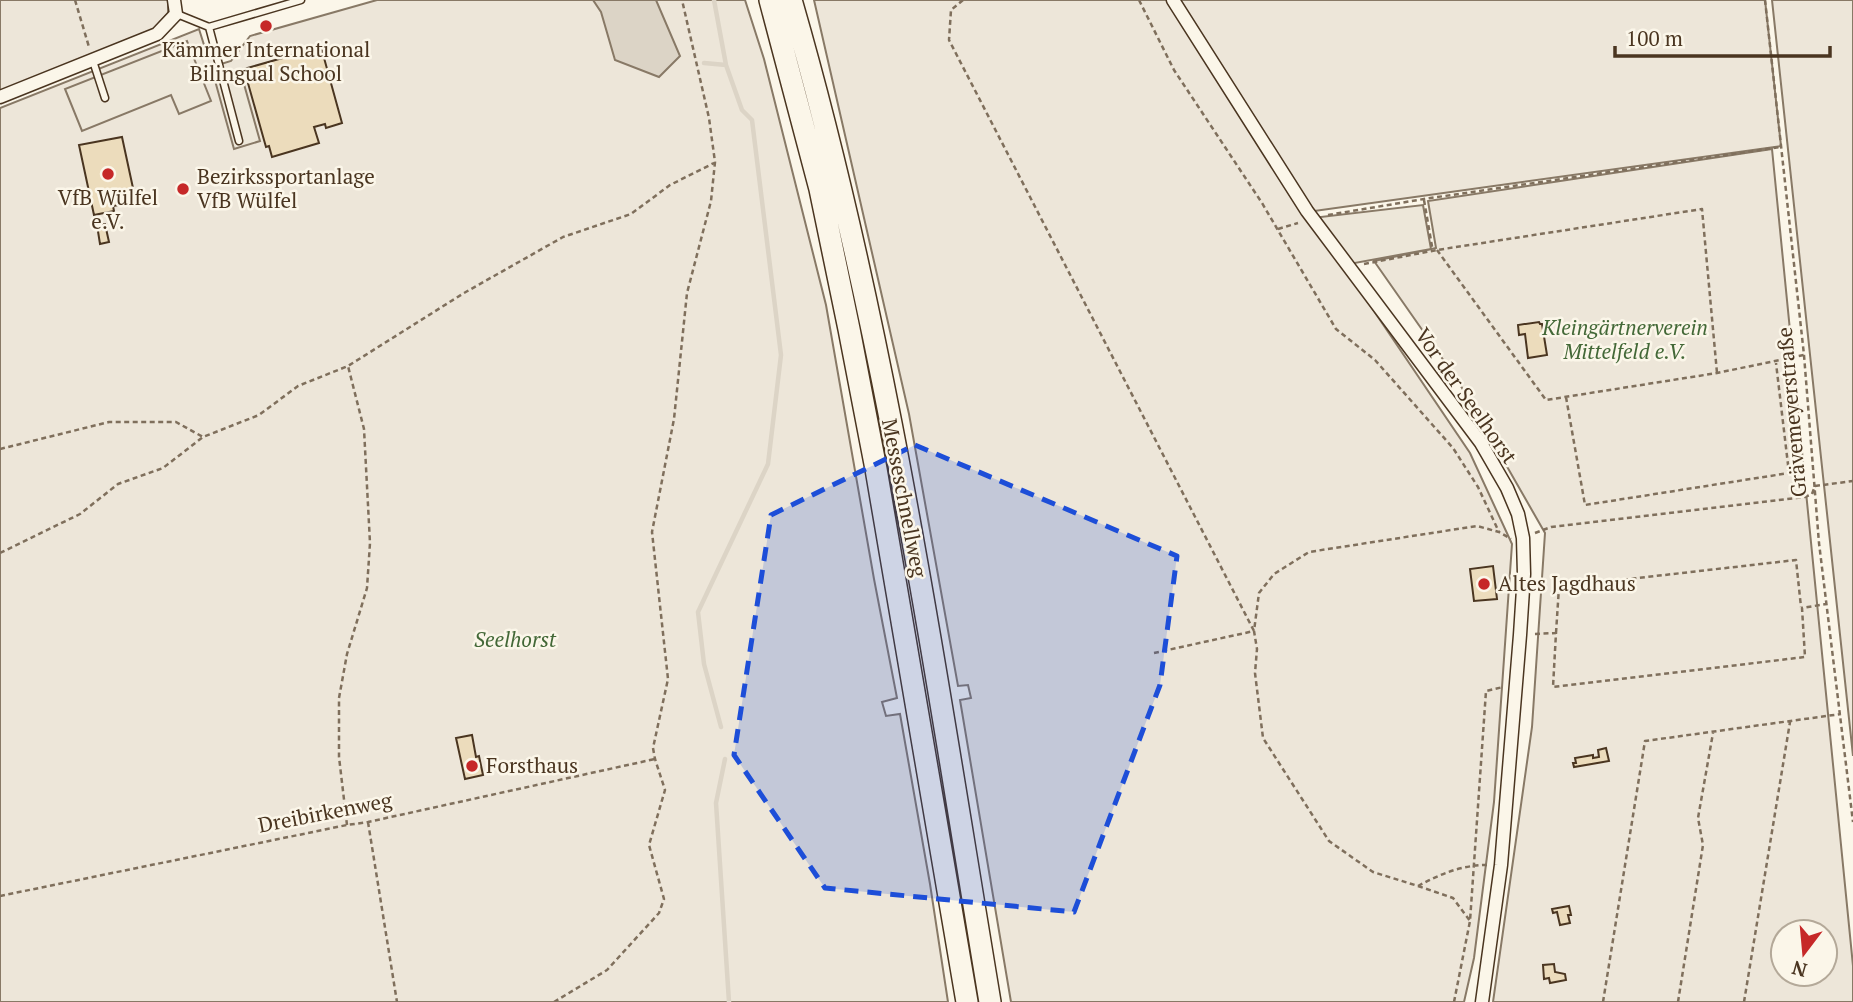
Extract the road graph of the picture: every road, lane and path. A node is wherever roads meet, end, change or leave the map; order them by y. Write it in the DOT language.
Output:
graph roads {
  1 [pos="75,0"];
  2 [pos="174,0"];
  3 [pos="301,0"];
  4 [pos="682,0"];
  5 [pos="769,0"];
  6 [pos="792,0"];
  7 [pos="963,0"];
  8 [pos="1139,0"];
  9 [pos="1173,0"];
  10 [pos="1766,0"];
  11 [pos="176,14"];
  12 [pos="209,27"];
  13 [pos="93,61"];
  14 [pos="0,97"];
  15 [pos="105,98"];
  16 [pos="239,141"];
  17 [pos="1781,146"];
  18 [pos="715,162"];
  19 [pos="1424,199"];
  20 [pos="1312,218"];
  21 [pos="1278,229"];
  22 [pos="1435,251"];
  23 [pos="1347,266"];
  24 [pos="1804,355"];
  25 [pos="1776,362"];
  26 [pos="348,366"];
  27 [pos="1717,373"];
  28 [pos="1566,397"];
  29 [pos="203,437"];
  30 [pos="0,449"];
  31 [pos="1853,481"];
  32 [pos="1815,486"];
  33 [pos="1499,532"];
  34 [pos="1523,538"];
  35 [pos="0,553"];
  36 [pos="1826,604"];
  37 [pos="1802,608"];
  38 [pos="1254,631"];
  39 [pos="1556,634"];
  40 [pos="1520,635"];
  41 [pos="1154,653"];
  42 [pos="1516,683"];
  43 [pos="1841,714"];
  44 [pos="1790,721"];
  45 [pos="1713,732"];
  46 [pos="655,759"];
  47 [pos="368,822"];
  48 [pos="1853,822"];
  49 [pos="347,825"];
  50 [pos="1473,865"];
  51 [pos="1501,865"];
  52 [pos="1418,886"];
  53 [pos="0,896"];
  54 [pos="1471,920"];
  55 [pos="397,1002"];
  56 [pos="554,1002"];
  57 [pos="967,1002"];
  58 [pos="990,1002"];
  59 [pos="1454,1002"];
  60 [pos="1482,1002"];
  61 [pos="1603,1002"];
  62 [pos="1678,1002"];
  63 [pos="1744,1002"];
  1 -- 13 [label="path"];
  2 -- 11 [label="street"];
  3 -- 12 [label="lane"];
  4 -- 18 [label="path"];
  5 -- 57 [label="highway, Messeschnellweg"];
  6 -- 58 [label="highway, Messeschnellweg"];
  7 -- 38 [label="path"];
  8 -- 21 [label="path"];
  9 -- 20 [label="street, Vor der Seelhorst"];
  10 -- 17 [label="path, Grävemeyerstraße"];
  11 -- 12 [label="lane"];
  11 -- 13 [label="street"];
  12 -- 16 [label="lane"];
  13 -- 14 [label="street"];
  13 -- 15 [label="lane"];
  17 -- 19 [label="path"];
  17 -- 24 [label="path, Grävemeyerstraße"];
  18 -- 26 [label="path"];
  18 -- 46 [label="path"];
  19 -- 20 [label="path"];
  19 -- 22 [label="path"];
  20 -- 21 [label="path"];
  20 -- 23 [label="street, Vor der Seelhorst"];
  21 -- 33 [label="path"];
  22 -- 23 [label="path"];
  22 -- 27 [label="path"];
  22 -- 28 [label="path"];
  23 -- 34 [label="street, Vor der Seelhorst"];
  24 -- 25 [label="path"];
  24 -- 32 [label="path, Grävemeyerstraße"];
  25 -- 27 [label="path"];
  25 -- 28 [label="path"];
  26 -- 29 [label="path"];
  26 -- 49 [label="path"];
  27 -- 28 [label="path"];
  29 -- 30 [label="path"];
  29 -- 35 [label="path"];
  31 -- 32 [label="path"];
  32 -- 34 [label="path"];
  32 -- 36 [label="path, Grävemeyerstraße"];
  33 -- 34 [label="path"];
  33 -- 38 [label="path"];
  34 -- 40 [label="street, Vor der Seelhorst"];
  36 -- 37 [label="path"];
  36 -- 43 [label="path, Grävemeyerstraße"];
  37 -- 39 [label="path"];
  37 -- 39 [label="path"];
  38 -- 41 [label="path"];
  38 -- 52 [label="path"];
  39 -- 40 [label="path"];
  40 -- 42 [label="street, Vor der Seelhorst"];
  42 -- 50 [label="path"];
  42 -- 51 [label="street, Vor der Seelhorst"];
  43 -- 44 [label="path"];
  43 -- 48 [label="path, Grävemeyerstraße"];
  44 -- 45 [label="path"];
  44 -- 63 [label="path"];
  45 -- 61 [label="path"];
  45 -- 62 [label="path"];
  46 -- 47 [label="path, Dreibirkenweg"];
  46 -- 56 [label="path"];
  47 -- 49 [label="path, Dreibirkenweg"];
  47 -- 55 [label="path"];
  49 -- 53 [label="path, Dreibirkenweg"];
  50 -- 51 [label="path"];
  50 -- 52 [label="path"];
  50 -- 54 [label="path"];
  51 -- 60 [label="street, Vor der Seelhorst"];
  52 -- 54 [label="path"];
  54 -- 59 [label="path"];
}
